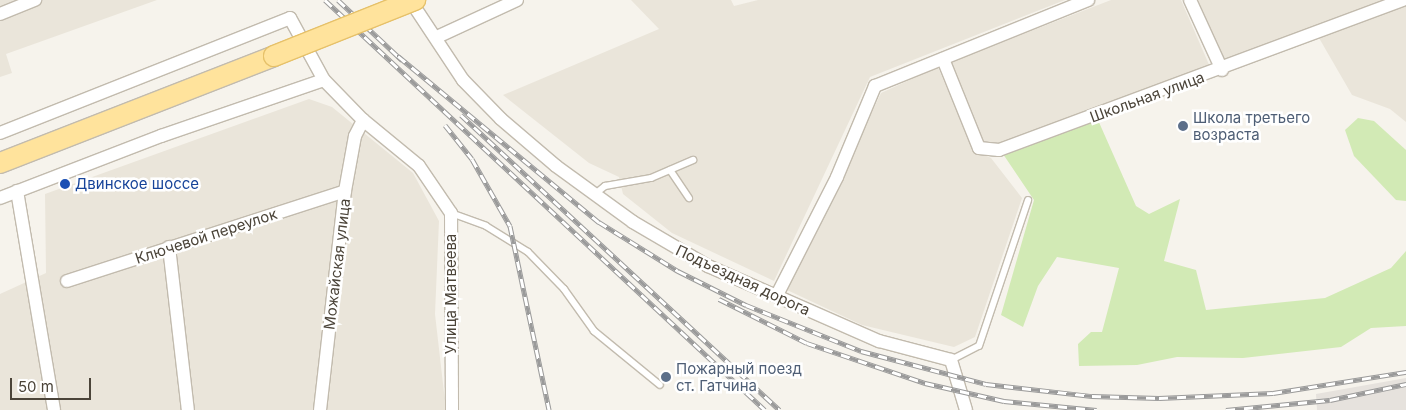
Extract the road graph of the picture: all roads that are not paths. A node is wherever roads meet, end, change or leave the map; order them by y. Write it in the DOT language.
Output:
graph roads {
  1 [pos="35,0"];
  2 [pos="410,0"];
  3 [pos="415,0"];
  4 [pos="518,0"];
  5 [pos="1088,0"];
  6 [pos="1190,0"];
  7 [pos="1404,0"];
  8 [pos="0,14"];
  9 [pos="437,37"];
  10 [pos="943,59"];
  11 [pos="1222,70"];
  12 [pos="324,80"];
  13 [pos="363,120"];
  14 [pos="0,133"];
  15 [pos="693,160"];
  16 [pos="0,163"];
  17 [pos="670,170"];
  18 [pos="17,191"];
  19 [pos="345,191"];
  20 [pos="595,194"];
  21 [pos="0,198"];
  22 [pos="689,198"];
  23 [pos="1028,200"];
  24 [pos="451,213"];
  25 [pos="169,247"];
  26 [pos="67,281"];
  27 [pos="777,295"];
  28 [pos="951,360"];
  29 [pos="660,385"];
  30 [pos="54,410"];
  31 [pos="188,410"];
  32 [pos="320,410"];
  33 [pos="452,410"];
  34 [pos="966,410"];
  1 -- 8 [label="street"];
  2 -- 9 [label="street, Подъездная дорога"];
  3 -- 16 [label="main road, bridge"];
  4 -- 9 [label="street"];
  5 -- 10 [label="street"];
  6 -- 11 [label="street"];
  7 -- 11 [label="street, Школьная улица"];
  9 -- 20 [label="street, Подъездная дорога"];
  10 -- 11 [label="street, Школьная улица"];
  10 -- 27 [label="street"];
  12 -- 13 [label="street, Улица Матвеева"];
  12 -- 14 [label="street, Улица Матвеева"];
  12 -- 18 [label="street"];
  13 -- 19 [label="street, Можайская улица"];
  13 -- 24 [label="street, Улица Матвеева"];
  15 -- 17 [label="lane"];
  17 -- 20 [label="lane"];
  17 -- 22 [label="lane"];
  18 -- 21 [label="street"];
  18 -- 30 [label="street"];
  19 -- 25 [label="street, Ключевой переулок"];
  19 -- 32 [label="street, Можайская улица"];
  20 -- 27 [label="street, Подъездная дорога"];
  23 -- 28 [label="lane"];
  24 -- 29 [label="lane"];
  24 -- 33 [label="street, Улица Матвеева"];
  25 -- 26 [label="street, Ключевой переулок"];
  25 -- 31 [label="street"];
  27 -- 28 [label="street, Подъездная дорога"];
  28 -- 34 [label="street"];
}
